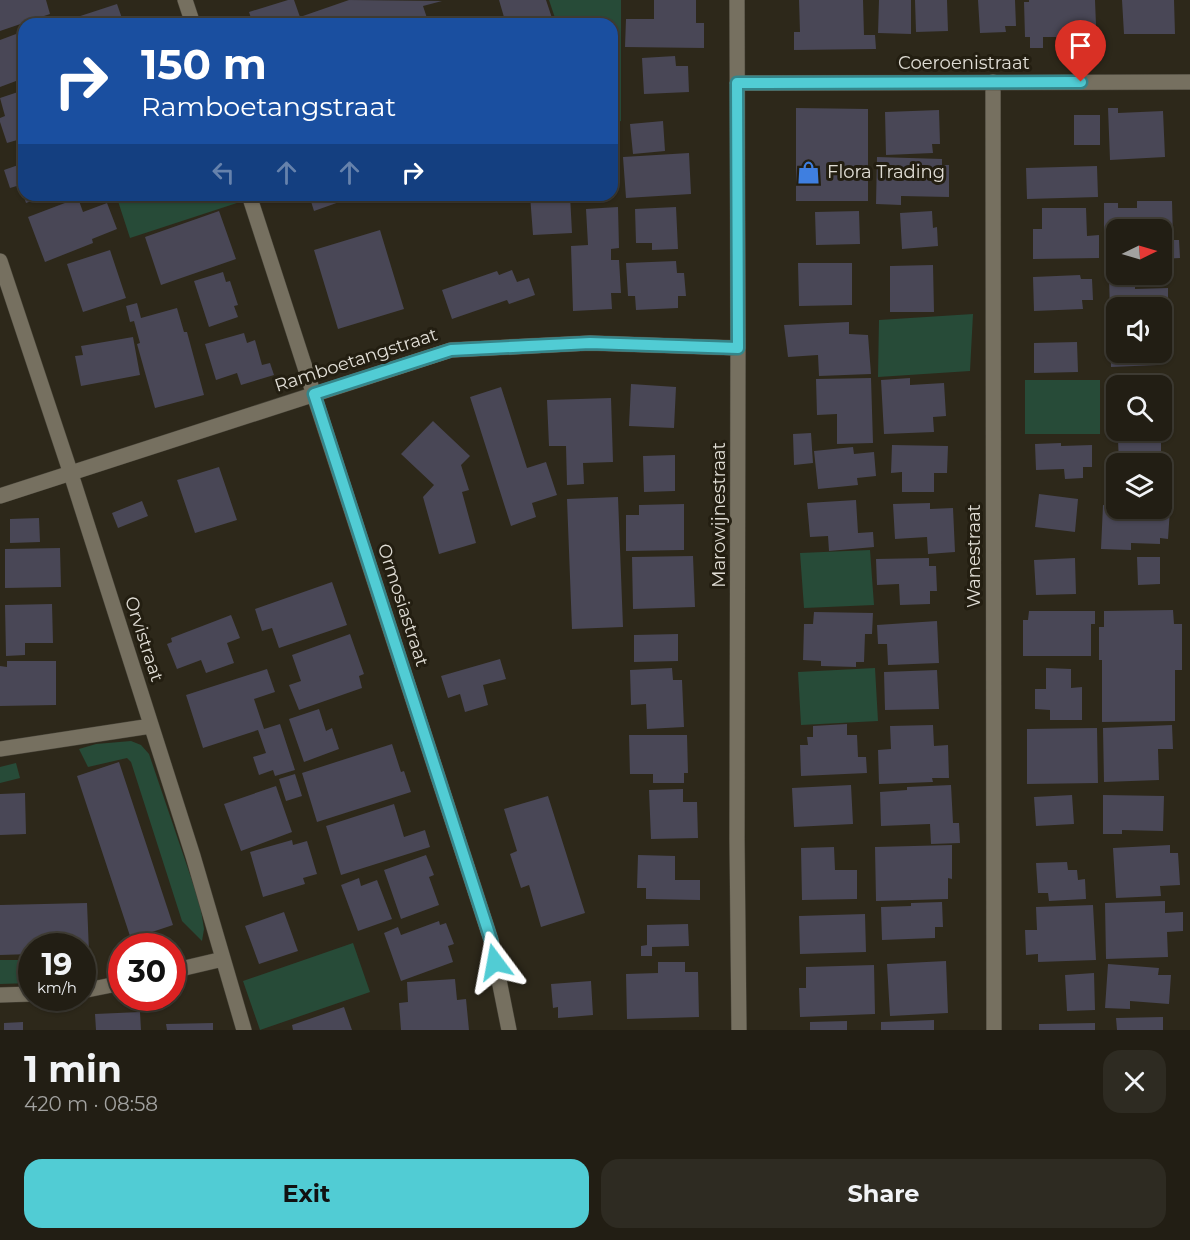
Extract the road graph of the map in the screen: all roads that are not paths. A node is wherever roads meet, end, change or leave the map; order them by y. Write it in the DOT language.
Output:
graph roads {
  1 [pos="185,0"];
  2 [pos="737,0"];
  3 [pos="191,18"];
  4 [pos="993,82"];
  5 [pos="1190,82"];
  6 [pos="737,83"];
  7 [pos="251,201"];
  8 [pos="0,261"];
  9 [pos="738,348"];
  10 [pos="314,394"];
  11 [pos="71,474"];
  12 [pos="0,496"];
  13 [pos="151,726"];
  14 [pos="0,749"];
  15 [pos="223,959"];
  16 [pos="186,968"];
  17 [pos="18,993"];
  18 [pos="0,994"];
  19 [pos="244,1030"];
  20 [pos="509,1030"];
  21 [pos="739,1030"];
  22 [pos="994,1030"];
  1 -- 3 [label="street"];
  2 -- 6 [label="street, Marowijnestraat"];
  4 -- 5 [label="street, Coeroenistraat"];
  4 -- 6 [label="street, Coeroenistraat"];
  4 -- 22 [label="street, Wanestraat"];
  6 -- 9 [label="street, Marowijnestraat"];
  7 -- 10 [label="street, Ormosiastraat"];
  8 -- 11 [label="street, Orvistraat"];
  9 -- 10 [label="street, Ramboetangstraat"];
  9 -- 21 [label="street, Marowijnestraat"];
  10 -- 11 [label="street, Ramboetangstraat"];
  10 -- 20 [label="street, Ormosiastraat"];
  11 -- 12 [label="street, Ramboetangstraat"];
  11 -- 13 [label="street, Orvistraat"];
  13 -- 14 [label="street"];
  13 -- 15 [label="street, Orvistraat"];
  15 -- 16 [label="street"];
  15 -- 19 [label="street, Orvistraat"];
  17 -- 18 [label="street"];
}
